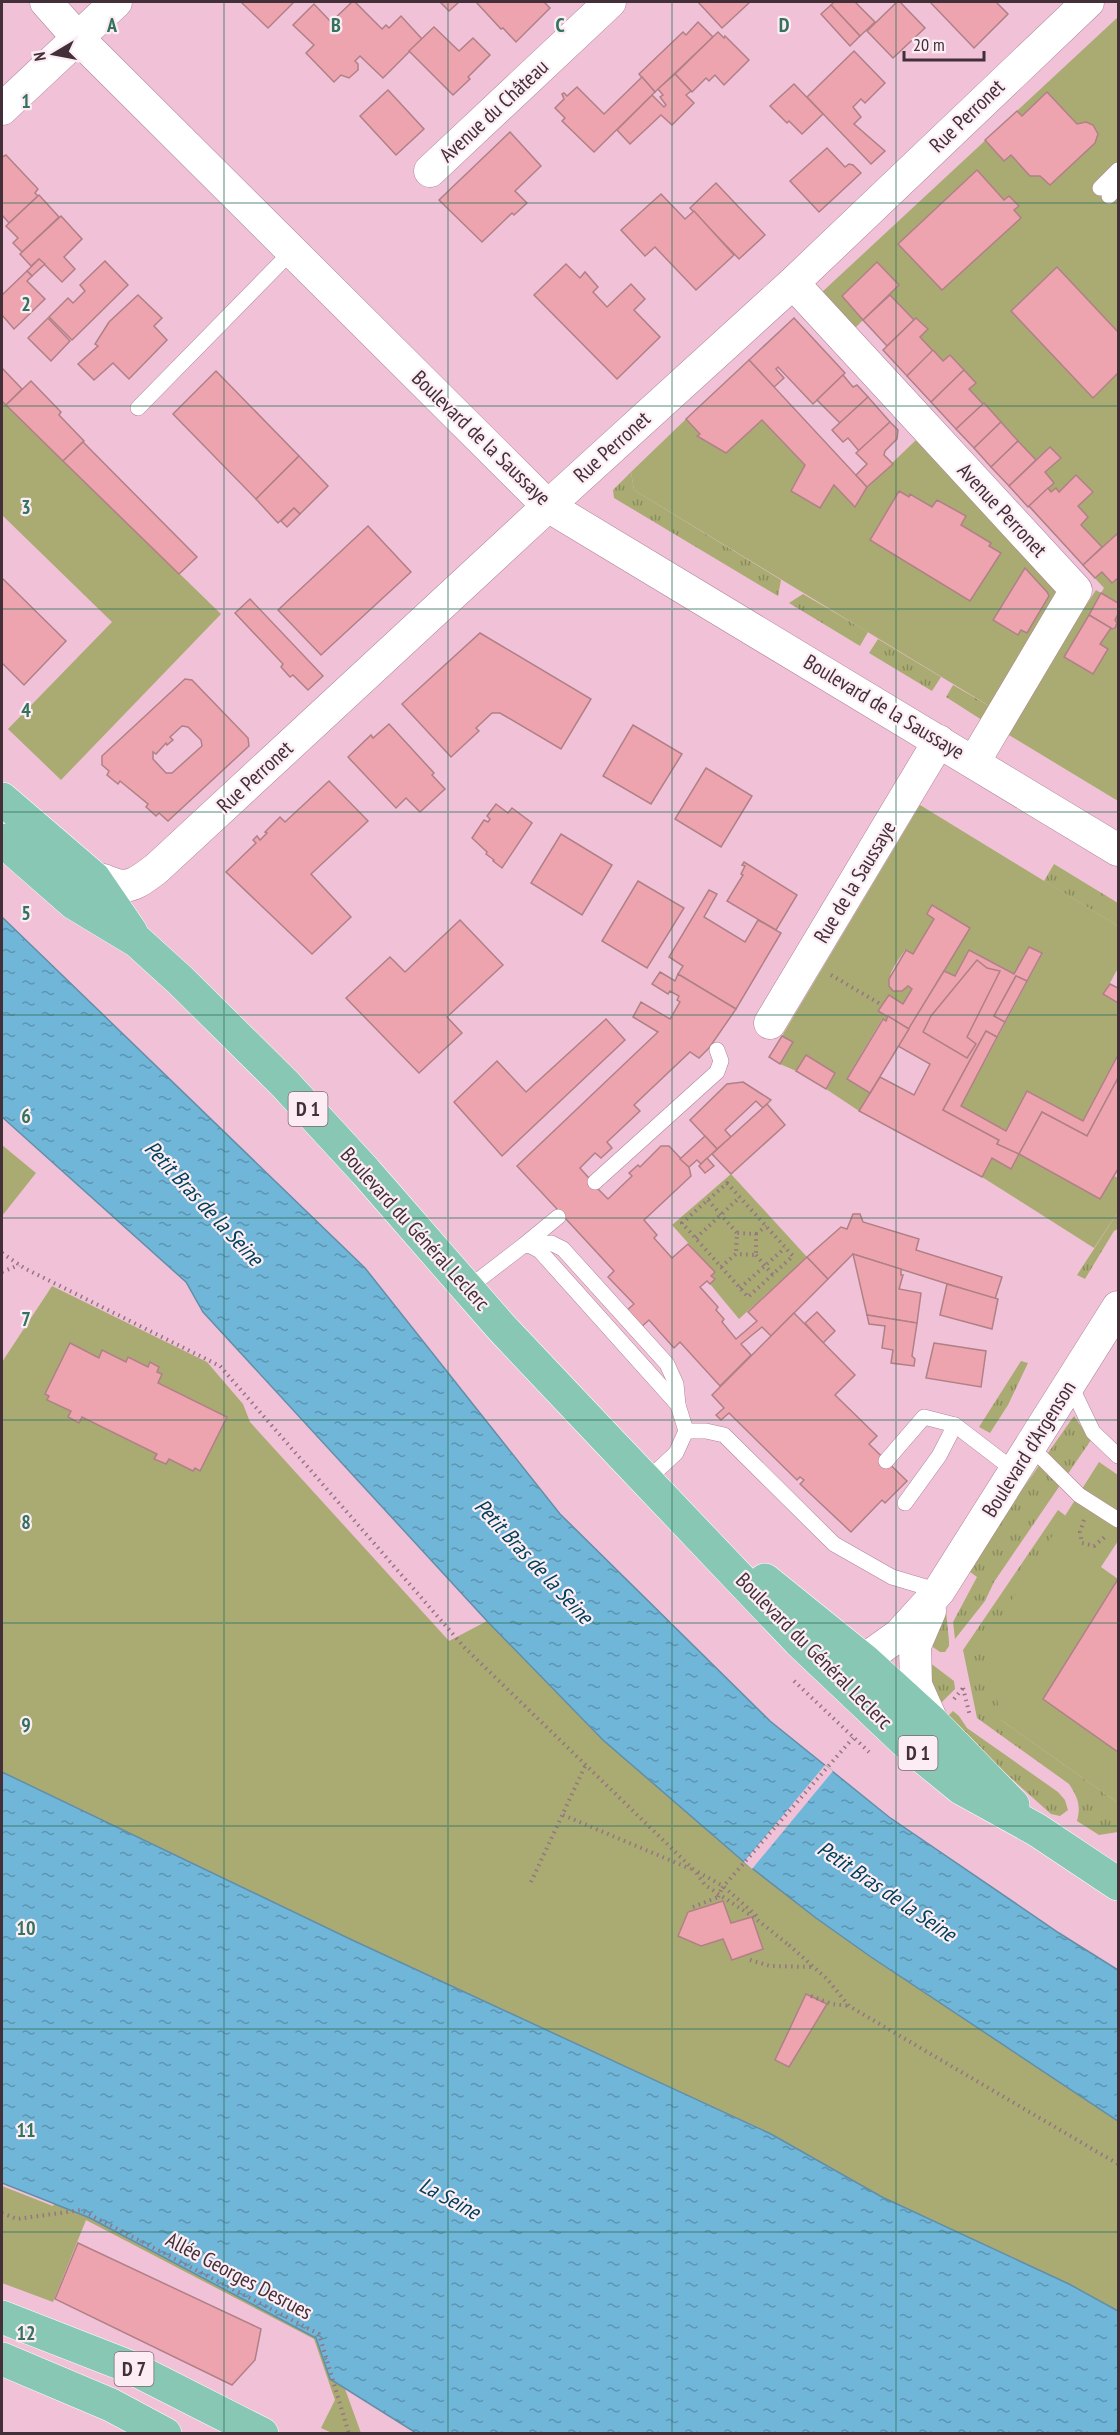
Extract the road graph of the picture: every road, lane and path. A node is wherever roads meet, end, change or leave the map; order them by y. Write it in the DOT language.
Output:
graph roads {
  1 [pos="46,2"];
  2 [pos="116,2"];
  3 [pos="610,2"];
  4 [pos="1088,2"];
  5 [pos="77,37"];
  6 [pos="2,109"];
  7 [pos="1119,170"];
  8 [pos="430,171"];
  9 [pos="1109,190"];
  10 [pos="292,251"];
  11 [pos="793,283"];
  12 [pos="138,408"];
  13 [pos="548,506"];
  14 [pos="939,741"];
  15 [pos="974,762"];
  16 [pos="2,798"];
  17 [pos="2,840"];
  18 [pos="1119,850"];
  19 [pos="94,878"];
  20 [pos="137,941"];
  21 [pos="808,960"];
  22 [pos="882,1005"];
  23 [pos="770,1023"];
  24 [pos="717,1050"];
  25 [pos="595,1182"];
  26 [pos="740,1197"];
  27 [pos="708,1200"];
  28 [pos="720,1214"];
  29 [pos="558,1217"];
  30 [pos="766,1226"];
  31 [pos="737,1233"];
  32 [pos="756,1234"];
  33 [pos="696,1238"];
  34 [pos="528,1246"];
  35 [pos="785,1248"];
  36 [pos="2,1252"];
  37 [pos="736,1254"];
  38 [pos="756,1255"];
  39 [pos="19,1265"];
  40 [pos="765,1266"];
  41 [pos="721,1267"];
  42 [pos="2,1272"];
  43 [pos="772,1275"];
  44 [pos="468,1288"];
  45 [pos="741,1288"];
  46 [pos="1119,1308"];
  47 [pos="1070,1384"];
  48 [pos="955,1425"];
  49 [pos="686,1431"];
  50 [pos="1119,1456"];
  51 [pos="1023,1459"];
  52 [pos="886,1461"];
  53 [pos="655,1488"];
  54 [pos="905,1503"];
  55 [pos="1119,1521"];
  56 [pos="939,1591"];
  57 [pos="915,1646"];
  58 [pos="815,1655"];
  59 [pos="872,1668"];
  60 [pos="963,1688"];
  61 [pos="933,1723"];
  62 [pos="972,1725"];
  63 [pos="852,1738"];
  64 [pos="586,1764"];
  65 [pos="563,1815"];
  66 [pos="1037,1830"];
  67 [pos="696,1871"];
  68 [pos="531,1882"];
  69 [pos="1119,1884"];
  70 [pos="723,1886"];
  71 [pos="693,1907"];
  72 [pos="790,1946"];
  73 [pos="750,1960"];
  74 [pos="813,1967"];
  75 [pos="811,1996"];
  76 [pos="849,2006"];
  77 [pos="1119,2164"];
  78 [pos="2,2213"];
  79 [pos="2,2317"];
  80 [pos="2,2359"];
  81 [pos="165,2433"];
  82 [pos="261,2433"];
  83 [pos="349,2433"];
  1 -- 5 [label="street, Boulevard de la Saussaye"];
  2 -- 5 [label="street"];
  3 -- 8 [label="street, Avenue du Château"];
  4 -- 11 [label="street, Rue Perronet"];
  5 -- 6 [label="street"];
  5 -- 10 [label="street, Boulevard de la Saussaye"];
  7 -- 9 [label="lane"];
  10 -- 12 [label="lane"];
  10 -- 13 [label="street, Boulevard de la Saussaye"];
  11 -- 13 [label="street, Rue Perronet"];
  11 -- 15 [label="street, Avenue Perronet"];
  13 -- 14 [label="street, Boulevard de la Saussaye"];
  13 -- 19 [label="street, Rue Perronet"];
  14 -- 15 [label="street, Boulevard de la Saussaye"];
  14 -- 21 [label="street, Rue de la Saussaye"];
  15 -- 18 [label="street, Boulevard de la Saussaye"];
  16 -- 19 [label="main road, Boulevard du Général Leclerc / D 1"];
  17 -- 20 [label="main road, Boulevard du Général Leclerc / D 1"];
  19 -- 20 [label="main road, Boulevard du Général Leclerc / D 1"];
  20 -- 44 [label="main road, Boulevard du Général Leclerc / D 1"];
  21 -- 22 [label="path"];
  21 -- 23 [label="street, Rue de la Saussaye"];
  24 -- 25 [label="lane"];
  26 -- 27 [label="path"];
  26 -- 28 [label="path"];
  26 -- 30 [label="path"];
  27 -- 28 [label="path"];
  27 -- 33 [label="path"];
  28 -- 31 [label="path"];
  28 -- 33 [label="path"];
  29 -- 34 [label="lane"];
  30 -- 32 [label="path"];
  30 -- 35 [label="path"];
  31 -- 32 [label="path"];
  31 -- 37 [label="path"];
  32 -- 38 [label="path"];
  33 -- 41 [label="path"];
  34 -- 44 [label="lane"];
  34 -- 49 [label="lane"];
  35 -- 40 [label="path"];
  35 -- 43 [label="path"];
  36 -- 39 [label="path"];
  37 -- 38 [label="path"];
  37 -- 41 [label="path"];
  38 -- 40 [label="path"];
  39 -- 42 [label="path"];
  39 -- 64 [label="path"];
  40 -- 43 [label="path"];
  40 -- 45 [label="path"];
  41 -- 45 [label="path"];
  43 -- 45 [label="path"];
  44 -- 53 [label="main road, Boulevard du Général Leclerc / D 1"];
  46 -- 47 [label="street, Boulevard d'Argenson"];
  47 -- 50 [label="lane"];
  47 -- 51 [label="street, Boulevard d'Argenson"];
  48 -- 51 [label="lane"];
  48 -- 52 [label="lane"];
  48 -- 54 [label="lane"];
  49 -- 53 [label="lane"];
  49 -- 56 [label="lane"];
  51 -- 55 [label="lane"];
  51 -- 56 [label="street, Boulevard d'Argenson"];
  53 -- 58 [label="main road, Boulevard du Général Leclerc / D 1"];
  53 -- 59 [label="main road, Boulevard du Général Leclerc / D 1"];
  56 -- 57 [label="street, Boulevard d'Argenson"];
  56 -- 59 [label="street, Boulevard d'Argenson"];
  57 -- 59 [label="street, Boulevard d'Argenson"];
  57 -- 61 [label="street, Boulevard d'Argenson"];
  58 -- 59 [label="street"];
  58 -- 66 [label="main road, Boulevard du Général Leclerc / D 1"];
  59 -- 61 [label="main road, Boulevard du Général Leclerc / D 1"];
  60 -- 62 [label="path"];
  61 -- 66 [label="main road, Boulevard du Général Leclerc / D 1"];
  63 -- 70 [label="path"];
  64 -- 65 [label="path"];
  64 -- 67 [label="path"];
  65 -- 67 [label="path"];
  65 -- 68 [label="path"];
  66 -- 69 [label="main road, Boulevard du Général Leclerc / D 1"];
  67 -- 70 [label="path"];
  67 -- 72 [label="path"];
  70 -- 71 [label="path, bridge"];
  70 -- 72 [label="path"];
  72 -- 74 [label="path"];
  73 -- 74 [label="path"];
  74 -- 76 [label="path"];
  75 -- 76 [label="path"];
  76 -- 77 [label="path"];
  78 -- 83 [label="path, Allée Georges Desrues"];
  79 -- 82 [label="main road, D 7"];
  80 -- 81 [label="main road, D 7"];
}
